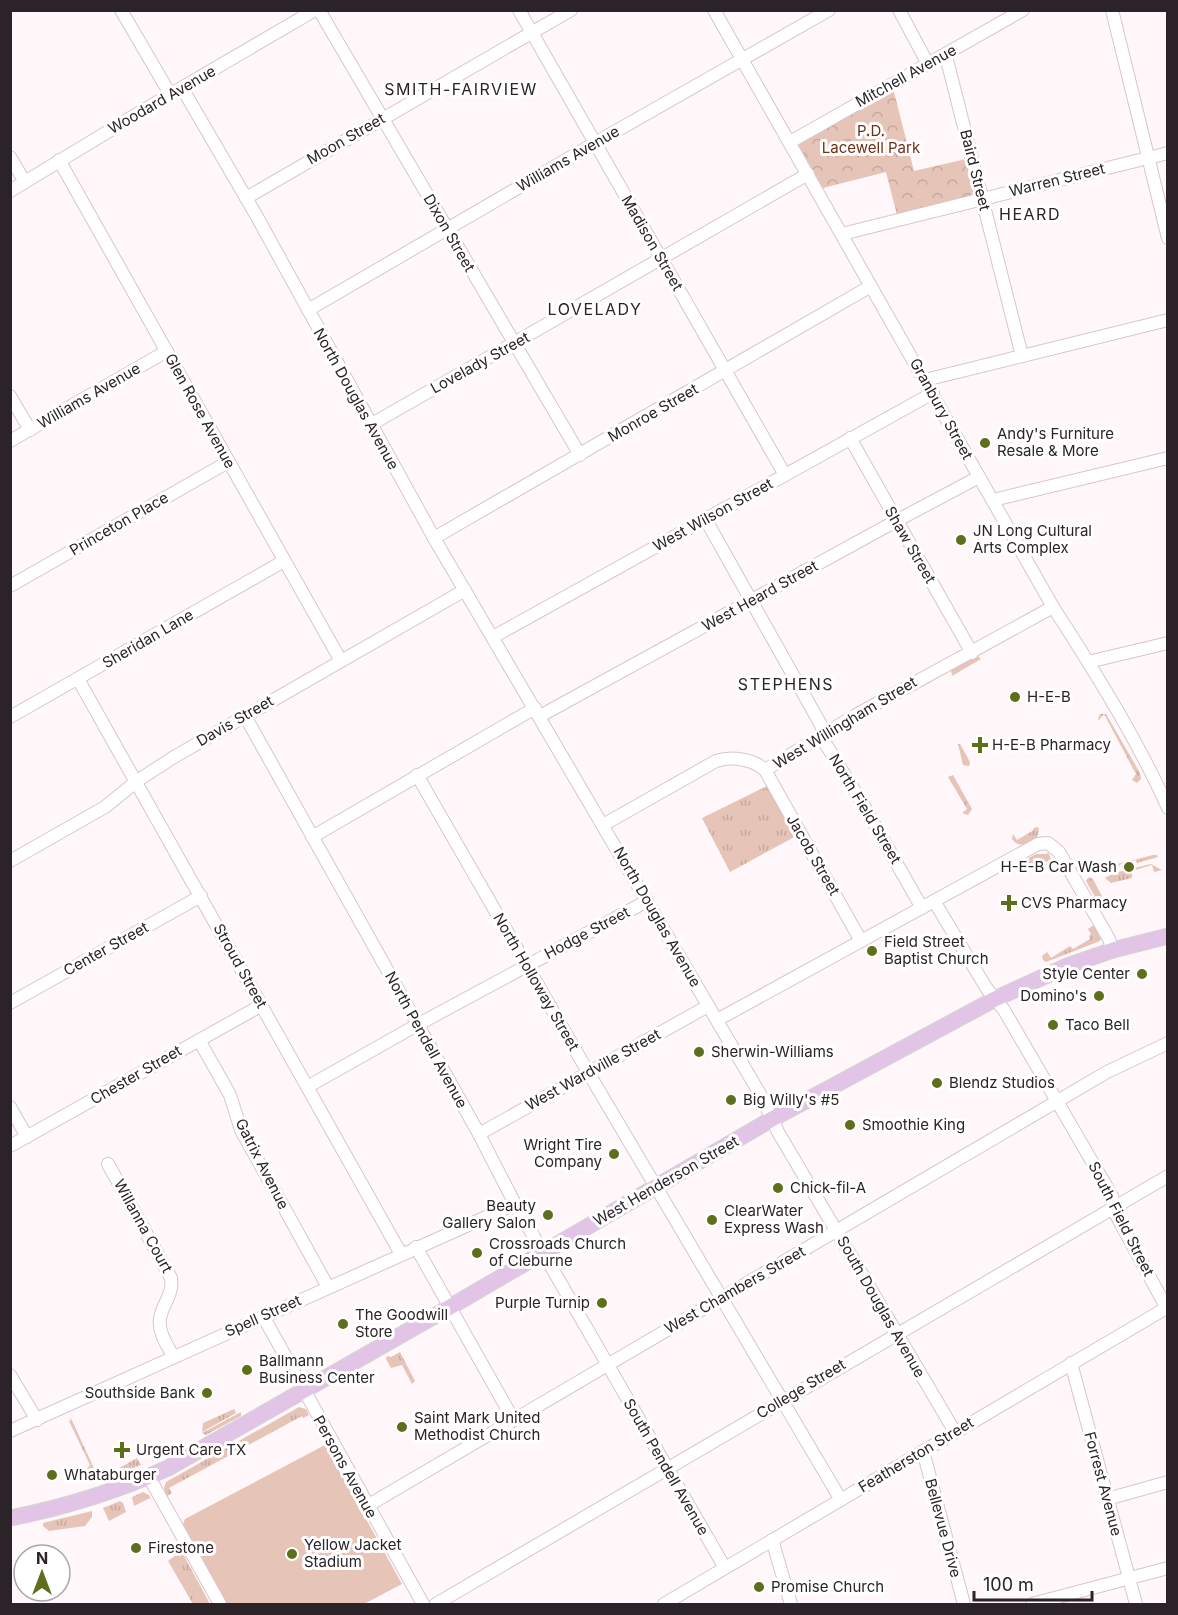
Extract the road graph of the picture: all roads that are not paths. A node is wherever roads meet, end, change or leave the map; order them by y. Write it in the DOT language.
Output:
graph roads {
  1 [pos="121,10"];
  2 [pos="315,10"];
  3 [pos="319,10"];
  4 [pos="519,10"];
  5 [pos="571,10"];
  6 [pos="714,10"];
  7 [pos="829,10"];
  8 [pos="898,10"];
  9 [pos="1023,10"];
  10 [pos="1112,10"];
  11 [pos="532,33"];
  12 [pos="944,55"];
  13 [pos="742,61"];
  14 [pos="928,63"];
  15 [pos="182,88"];
  16 [pos="170,94"];
  17 [pos="382,118"];
  18 [pos="790,142"];
  19 [pos="595,143"];
  20 [pos="1167,153"];
  21 [pos="10,157"];
  22 [pos="1149,158"];
  23 [pos="60,160"];
  24 [pos="808,174"];
  25 [pos="25,182"];
  26 [pos="10,191"];
  27 [pos="246,198"];
  28 [pos="982,199"];
  29 [pos="448,230"];
  30 [pos="842,234"];
  31 [pos="1167,238"];
  32 [pos="661,259"];
  33 [pos="871,286"];
  34 [pos="308,310"];
  35 [pos="1167,320"];
  36 [pos="514,344"];
  37 [pos="167,351"];
  38 [pos="1022,356"];
  39 [pos="726,370"];
  40 [pos="925,380"];
  41 [pos="933,393"];
  42 [pos="10,396"];
  43 [pos="370,424"];
  44 [pos="30,430"];
  45 [pos="850,438"];
  46 [pos="10,441"];
  47 [pos="580,455"];
  48 [pos="1167,458"];
  49 [pos="228,462"];
  50 [pos="785,476"];
  51 [pos="980,477"];
  52 [pos="993,500"];
  53 [pos="706,520"];
  54 [pos="896,521"];
  55 [pos="434,538"];
  56 [pos="284,561"];
  57 [pos="10,586"];
  58 [pos="465,590"];
  59 [pos="751,602"];
  60 [pos="1053,607"];
  61 [pos="493,637"];
  62 [pos="1167,643"];
  63 [pos="972,653"];
  64 [pos="341,661"];
  65 [pos="1088,662"];
  66 [pos="78,679"];
  67 [pos="538,712"];
  68 [pos="244,716"];
  69 [pos="10,717"];
  70 [pos="824,735"];
  71 [pos="765,770"];
  72 [pos="417,775"];
  73 [pos="137,781"];
  74 [pos="1167,808"];
  75 [pos="603,825"];
  76 [pos="312,837"];
  77 [pos="10,861"];
  78 [pos="201,896"];
  79 [pos="647,901"];
  80 [pos="928,904"];
  81 [pos="1167,936"];
  82 [pos="861,940"];
  83 [pos="1113,950"];
  84 [pos="526,966"];
  85 [pos="995,999"];
  86 [pos="10,1003"];
  87 [pos="262,1005"];
  88 [pos="708,1006"];
  89 [pos="717,1020"];
  90 [pos="417,1025"];
  91 [pos="199,1040"];
  92 [pos="1167,1043"];
  93 [pos="588,1072"];
  94 [pos="307,1087"];
  95 [pos="1058,1101"];
  96 [pos="10,1107"];
  97 [pos="772,1119"];
  98 [pos="478,1134"];
  99 [pos="27,1137"];
  100 [pos="10,1146"];
  101 [pos="108,1164"];
  102 [pos="1167,1176"];
  103 [pos="657,1187"];
  104 [pos="515,1203"];
  105 [pos="1114,1206"];
  106 [pos="837,1231"];
  107 [pos="416,1247"];
  108 [pos="543,1252"];
  109 [pos="401,1254"];
  110 [pos="328,1287"];
  111 [pos="721,1298"];
  112 [pos="450,1307"];
  113 [pos="1167,1307"];
  114 [pos="263,1316"];
  115 [pos="896,1333"];
  116 [pos="173,1356"];
  117 [pos="1071,1363"];
  118 [pos="607,1365"];
  119 [pos="10,1375"];
  120 [pos="304,1391"];
  121 [pos="782,1400"];
  122 [pos="513,1419"];
  123 [pos="37,1420"];
  124 [pos="10,1431"];
  125 [pos="955,1432"];
  126 [pos="922,1451"];
  127 [pos="668,1469"];
  128 [pos="149,1477"];
  129 [pos="1167,1482"];
  130 [pos="1107,1499"];
  131 [pos="841,1500"];
  132 [pos="367,1506"];
  133 [pos="10,1518"];
  134 [pos="772,1540"];
  135 [pos="725,1568"];
  136 [pos="1167,1568"];
  137 [pos="1129,1578"];
  138 [pos="220,1605"];
  139 [pos="423,1605"];
  140 [pos="436,1605"];
  141 [pos="664,1605"];
  142 [pos="791,1605"];
  143 [pos="964,1605"];
  144 [pos="1032,1605"];
  145 [pos="1136,1605"];
  1 -- 16 [label="street"];
  2 -- 15 [label="street, Woodard Avenue"];
  3 -- 17 [label="street, Dixon Street"];
  4 -- 11 [label="street, Madison Street"];
  5 -- 11 [label="street, Moon Street"];
  6 -- 13 [label="street, Granbury Street"];
  7 -- 13 [label="street, Williams Avenue"];
  8 -- 14 [label="street"];
  9 -- 12 [label="street, Mitchell Avenue"];
  10 -- 22 [label="street"];
  11 -- 17 [label="street, Moon Street"];
  11 -- 19 [label="street, Madison Street"];
  12 -- 14 [label="street, Mitchell Avenue"];
  12 -- 28 [label="street, Baird Street"];
  13 -- 18 [label="street, Granbury Street"];
  13 -- 19 [label="street, Williams Avenue"];
  14 -- 18 [label="street, Mitchell Avenue"];
  15 -- 16 [label="street, Woodard Avenue"];
  15 -- 27 [label="street, North Douglas Avenue"];
  16 -- 23 [label="street, Woodard Avenue"];
  17 -- 27 [label="street, Moon Street"];
  17 -- 29 [label="street, Dixon Street"];
  18 -- 24 [label="street, Granbury Street"];
  19 -- 29 [label="street, Williams Avenue"];
  19 -- 32 [label="street, Madison Street"];
  20 -- 22 [label="street, Warren Street"];
  21 -- 25 [label="street"];
  22 -- 28 [label="street, Warren Street"];
  22 -- 31 [label="street"];
  23 -- 25 [label="street, Woodard Avenue"];
  23 -- 37 [label="street, Glen Rose Avenue"];
  24 -- 30 [label="street, Granbury Street"];
  24 -- 32 [label="street, Lovelady Street"];
  25 -- 26 [label="street, Woodard Avenue"];
  27 -- 34 [label="street, North Douglas Avenue"];
  28 -- 30 [label="street, Warren Street"];
  28 -- 38 [label="street, Baird Street"];
  29 -- 34 [label="street, Williams Avenue"];
  29 -- 36 [label="street, Dixon Street"];
  30 -- 33 [label="street, Granbury Street"];
  32 -- 36 [label="street, Lovelady Street"];
  32 -- 39 [label="street, Madison Street"];
  33 -- 39 [label="street, Monroe Street"];
  33 -- 40 [label="street, Granbury Street"];
  34 -- 43 [label="street, North Douglas Avenue"];
  35 -- 38 [label="street"];
  36 -- 43 [label="street, Lovelady Street"];
  36 -- 47 [label="street, Dixon Street"];
  37 -- 44 [label="street, Williams Avenue"];
  37 -- 49 [label="street, Glen Rose Avenue"];
  38 -- 40 [label="street"];
  39 -- 47 [label="street, Monroe Street"];
  39 -- 50 [label="street, Madison Street"];
  40 -- 41 [label="street, Granbury Street"];
  41 -- 45 [label="street, West Wilson Street"];
  41 -- 51 [label="street, Granbury Street"];
  42 -- 44 [label="street"];
  43 -- 55 [label="street, North Douglas Avenue"];
  44 -- 46 [label="street, Williams Avenue"];
  45 -- 50 [label="street, West Wilson Street"];
  45 -- 54 [label="street, Shaw Street"];
  47 -- 55 [label="street, Monroe Street"];
  48 -- 52 [label="street"];
  49 -- 56 [label="street, Glen Rose Avenue"];
  49 -- 57 [label="street, Princeton Place"];
  50 -- 53 [label="street, West Wilson Street"];
  51 -- 52 [label="street, Granbury Street"];
  51 -- 54 [label="street, West Heard Street"];
  52 -- 60 [label="street, Granbury Street"];
  53 -- 59 [label="street, North Field Street"];
  53 -- 61 [label="street, West Wilson Street"];
  54 -- 59 [label="street, West Heard Street"];
  54 -- 63 [label="street, Shaw Street"];
  55 -- 58 [label="street, North Douglas Avenue"];
  56 -- 64 [label="street, Glen Rose Avenue"];
  56 -- 66 [label="street, Sheridan Lane"];
  58 -- 61 [label="street, North Douglas Avenue"];
  58 -- 64 [label="street, Davis Street"];
  59 -- 67 [label="street, West Heard Street"];
  59 -- 70 [label="street, North Field Street"];
  60 -- 63 [label="street, West Willingham Street"];
  60 -- 65 [label="street, Granbury Street"];
  61 -- 67 [label="street, North Douglas Avenue"];
  62 -- 65 [label="street"];
  63 -- 70 [label="street, West Willingham Street"];
  64 -- 68 [label="street, Davis Street"];
  65 -- 74 [label="street, Granbury Street"];
  66 -- 69 [label="street, Sheridan Lane"];
  66 -- 73 [label="street, Stroud Street"];
  67 -- 72 [label="street, West Heard Street"];
  67 -- 75 [label="street, North Douglas Avenue"];
  68 -- 73 [label="street, Davis Street"];
  68 -- 76 [label="street, North Pendell Avenue"];
  70 -- 71 [label="street, West Willingham Street"];
  70 -- 80 [label="street, North Field Street"];
  71 -- 75 [label="street, West Willingham Street"];
  71 -- 82 [label="street, Jacob Street"];
  72 -- 76 [label="street, West Heard Street"];
  72 -- 84 [label="street, North Holloway Street"];
  73 -- 77 [label="street, Davis Street"];
  73 -- 78 [label="street, Stroud Street"];
  75 -- 79 [label="street, North Douglas Avenue"];
  76 -- 90 [label="street, North Pendell Avenue"];
  78 -- 86 [label="street, Center Street"];
  78 -- 87 [label="street, Stroud Street"];
  79 -- 84 [label="street, Hodge Street"];
  79 -- 88 [label="street, North Douglas Avenue"];
  80 -- 82 [label="street"];
  80 -- 83 [label="street"];
  80 -- 85 [label="street, North Field Street"];
  81 -- 83 [label="main road, West Henderson Street"];
  82 -- 89 [label="street"];
  83 -- 85 [label="main road, West Henderson Street"];
  84 -- 90 [label="street, Hodge Street"];
  84 -- 93 [label="street, North Holloway Street"];
  85 -- 95 [label="street, North Field Street"];
  85 -- 97 [label="main road, West Henderson Street"];
  87 -- 91 [label="street, Chester Street"];
  87 -- 94 [label="street, Stroud Street"];
  88 -- 89 [label="street, North Douglas Avenue"];
  88 -- 93 [label="street, West Wardville Street"];
  89 -- 97 [label="street, North Douglas Avenue"];
  90 -- 94 [label="street, Hodge Street"];
  90 -- 98 [label="street, North Pendell Avenue"];
  91 -- 99 [label="street, Chester Street"];
  91 -- 110 [label="street, Gatrix Avenue"];
  92 -- 95 [label="street, West Chambers Street"];
  93 -- 98 [label="street, West Wardville Street"];
  93 -- 103 [label="street, North Holloway Street"];
  94 -- 109 [label="street, Stroud Street"];
  95 -- 105 [label="street, South Field Street"];
  95 -- 106 [label="street, West Chambers Street"];
  96 -- 99 [label="street"];
  97 -- 103 [label="main road, West Henderson Street"];
  97 -- 106 [label="street, South Douglas Avenue"];
  98 -- 104 [label="street, North Pendell Avenue"];
  99 -- 100 [label="street, Chester Street"];
  101 -- 116 [label="street, Willanna Court"];
  102 -- 105 [label="street, College Street"];
  103 -- 108 [label="main road, West Henderson Street"];
  103 -- 111 [label="street, North Holloway Street"];
  104 -- 107 [label="street, Spell Street"];
  104 -- 108 [label="street, North Pendell Avenue"];
  105 -- 113 [label="street, South Field Street"];
  105 -- 115 [label="street, College Street"];
  106 -- 111 [label="street, West Chambers Street"];
  106 -- 115 [label="street, South Douglas Avenue"];
  107 -- 109 [label="street, Spell Street"];
  107 -- 112 [label="street"];
  108 -- 112 [label="main road, West Henderson Street"];
  108 -- 118 [label="street, North Pendell Avenue"];
  109 -- 110 [label="street, Spell Street"];
  110 -- 114 [label="street, Spell Street"];
  111 -- 118 [label="street, West Chambers Street"];
  111 -- 121 [label="street, North Holloway Street"];
  112 -- 120 [label="main road, West Henderson Street"];
  112 -- 122 [label="street"];
  113 -- 117 [label="street, Featherston Street"];
  114 -- 116 [label="street, Spell Street"];
  114 -- 120 [label="street, Persons Avenue"];
  115 -- 121 [label="street, College Street"];
  115 -- 125 [label="street, South Douglas Avenue"];
  116 -- 123 [label="street, Spell Street"];
  117 -- 125 [label="street, Featherston Street"];
  117 -- 130 [label="street, Forrest Avenue"];
  118 -- 122 [label="street, West Chambers Street"];
  118 -- 127 [label="street, South Pendell Avenue"];
  119 -- 123 [label="street"];
  120 -- 128 [label="main road, West Henderson Street"];
  120 -- 132 [label="street, Persons Avenue"];
  121 -- 127 [label="street, College Street"];
  121 -- 131 [label="street, North Holloway Street"];
  122 -- 132 [label="street, West Chambers Street"];
  123 -- 124 [label="street, Spell Street"];
  125 -- 126 [label="street, Featherston Street"];
  126 -- 131 [label="street, Featherston Street"];
  126 -- 143 [label="street, Bellevue Drive"];
  127 -- 135 [label="street, South Pendell Avenue"];
  127 -- 140 [label="street, College Street"];
  128 -- 133 [label="main road, West Henderson Street"];
  128 -- 138 [label="street"];
  129 -- 130 [label="street"];
  130 -- 137 [label="street, Forrest Avenue"];
  131 -- 134 [label="street, Featherston Street"];
  132 -- 139 [label="street, Persons Avenue"];
  134 -- 135 [label="street, Featherston Street"];
  134 -- 142 [label="street"];
  135 -- 141 [label="street, Featherston Street"];
  136 -- 137 [label="street"];
  137 -- 144 [label="street"];
  137 -- 145 [label="street, Forrest Avenue"];
}
